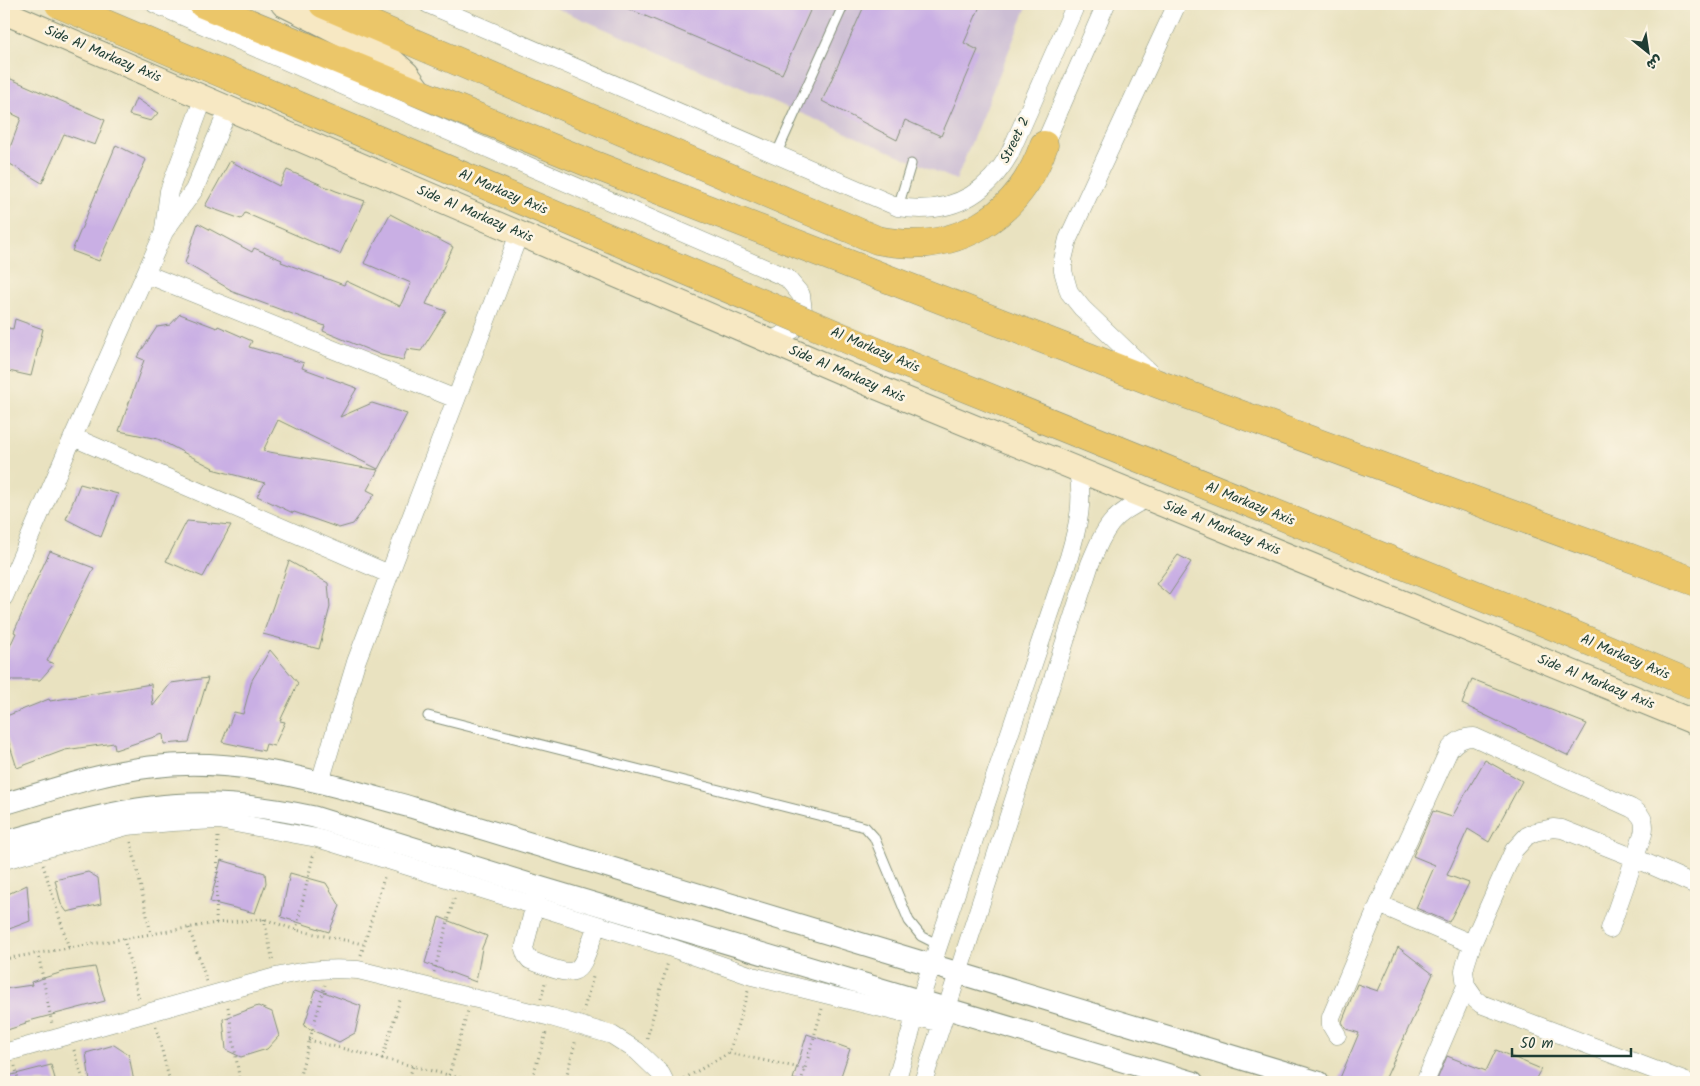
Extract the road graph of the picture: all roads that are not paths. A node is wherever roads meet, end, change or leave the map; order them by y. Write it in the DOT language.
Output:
graph roads {
  1 [pos="59,4"];
  2 [pos="155,4"];
  3 [pos="203,4"];
  4 [pos="283,4"];
  5 [pos="323,4"];
  6 [pos="428,4"];
  7 [pos="844,4"];
  8 [pos="1076,4"];
  9 [pos="1106,4"];
  10 [pos="1177,4"];
  11 [pos="4,12"];
  12 [pos="422,95"];
  13 [pos="204,97"];
  14 [pos="229,108"];
  15 [pos="1044,145"];
  16 [pos="776,154"];
  17 [pos="911,164"];
  18 [pos="898,207"];
  19 [pos="164,232"];
  20 [pos="519,234"];
  21 [pos="146,274"];
  22 [pos="770,342"];
  23 [pos="1161,384"];
  24 [pos="456,399"];
  25 [pos="73,437"];
  26 [pos="1078,471"];
  27 [pos="1148,498"];
  28 [pos="1069,557"];
  29 [pos="1090,564"];
  30 [pos="389,574"];
  31 [pos="1696,582"];
  32 [pos="4,597"];
  33 [pos="1696,686"];
  34 [pos="428,716"];
  35 [pos="1696,723"];
  36 [pos="320,782"];
  37 [pos="4,804"];
  38 [pos="4,842"];
  39 [pos="1635,858"];
  40 [pos="4,860"];
  41 [pos="1696,885"];
  42 [pos="536,896"];
  43 [pos="1379,904"];
  44 [pos="597,925"];
  45 [pos="1610,929"];
  46 [pos="1472,944"];
  47 [pos="939,945"];
  48 [pos="932,966"];
  49 [pos="957,974"];
  50 [pos="1466,986"];
  51 [pos="918,1008"];
  52 [pos="944,1015"];
  53 [pos="1337,1035"];
  54 [pos="4,1053"];
  55 [pos="665,1082"];
  56 [pos="896,1082"];
  57 [pos="923,1082"];
  58 [pos="1193,1082"];
  59 [pos="1318,1082"];
  60 [pos="1425,1082"];
  61 [pos="1686,1082"];
  1 -- 33 [label="highway, Al Markazy Axis, bridge"];
  2 -- 22 [label="street"];
  3 -- 12 [label="highway"];
  4 -- 12 [label="main road"];
  5 -- 15 [label="highway"];
  6 -- 16 [label="street"];
  7 -- 16 [label="lane"];
  8 -- 18 [label="street, Street 2"];
  9 -- 15 [label="street, Street 2"];
  10 -- 23 [label="street"];
  11 -- 13 [label="main road, Side Al Markazy Axis"];
  12 -- 23 [label="highway"];
  13 -- 14 [label="main road, Side Al Markazy Axis"];
  13 -- 19 [label="street"];
  14 -- 19 [label="street"];
  14 -- 20 [label="main road, Side Al Markazy Axis"];
  16 -- 18 [label="street"];
  17 -- 18 [label="lane"];
  19 -- 21 [label="street"];
  20 -- 22 [label="main road, Side Al Markazy Axis"];
  20 -- 24 [label="street"];
  21 -- 24 [label="street"];
  21 -- 25 [label="street"];
  22 -- 26 [label="main road, Side Al Markazy Axis"];
  23 -- 31 [label="highway"];
  24 -- 30 [label="street"];
  25 -- 30 [label="street"];
  25 -- 32 [label="street"];
  26 -- 27 [label="main road, Side Al Markazy Axis"];
  26 -- 28 [label="street"];
  27 -- 29 [label="street"];
  27 -- 35 [label="main road, Side Al Markazy Axis"];
  28 -- 29 [label="street"];
  28 -- 47 [label="street"];
  29 -- 49 [label="street"];
  30 -- 36 [label="street"];
  34 -- 47 [label="lane"];
  36 -- 37 [label="street"];
  36 -- 48 [label="street"];
  38 -- 42 [label="street"];
  39 -- 41 [label="street"];
  39 -- 43 [label="street"];
  39 -- 45 [label="street"];
  39 -- 46 [label="street"];
  40 -- 42 [label="street"];
  42 -- 44 [label="street"];
  42 -- 44 [label="street"];
  42 -- 51 [label="street"];
  43 -- 46 [label="street"];
  43 -- 53 [label="street"];
  44 -- 51 [label="street"];
  46 -- 50 [label="street"];
  47 -- 48 [label="street"];
  48 -- 49 [label="street"];
  48 -- 51 [label="street"];
  49 -- 52 [label="street"];
  49 -- 59 [label="street"];
  50 -- 60 [label="street"];
  50 -- 61 [label="street"];
  51 -- 52 [label="street"];
  51 -- 56 [label="street"];
  52 -- 57 [label="street"];
  52 -- 58 [label="street"];
  54 -- 55 [label="street"];
}
